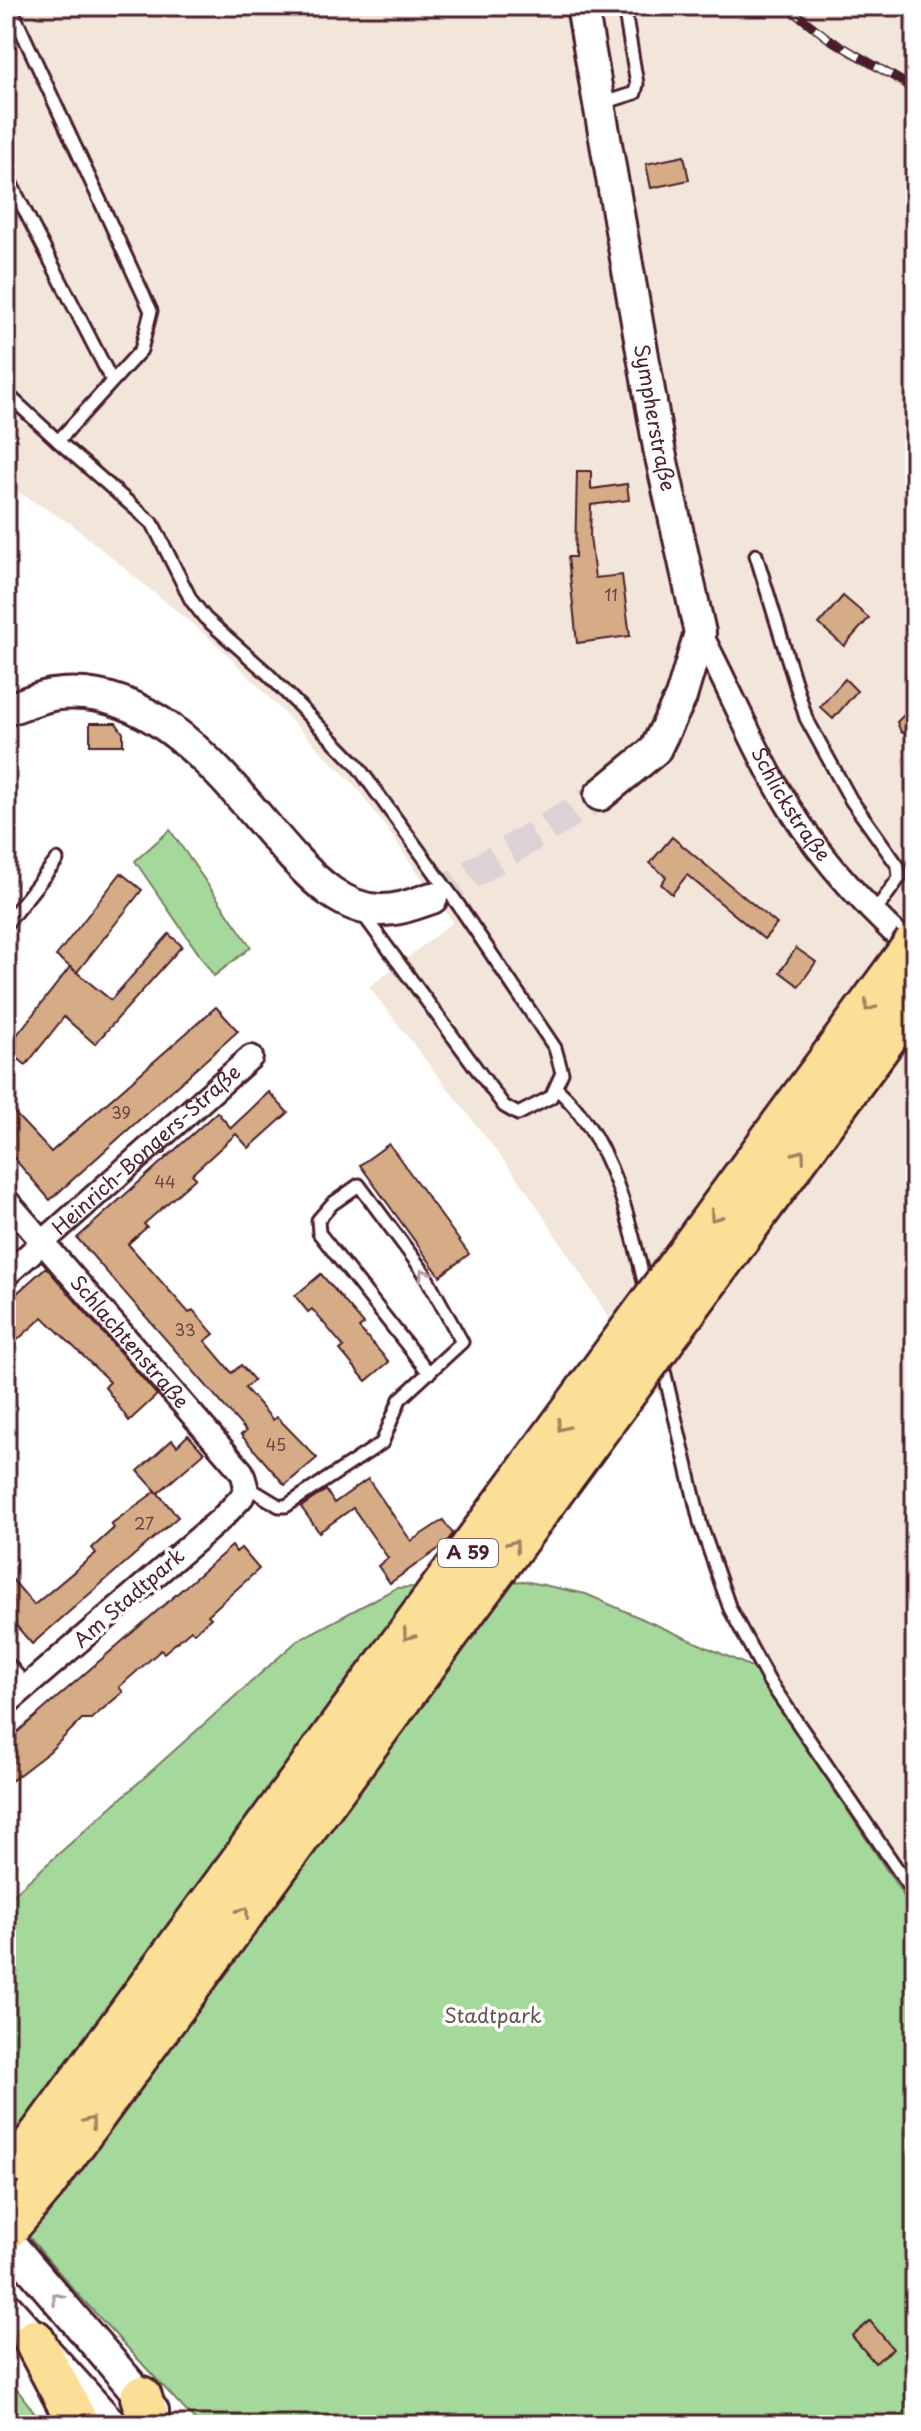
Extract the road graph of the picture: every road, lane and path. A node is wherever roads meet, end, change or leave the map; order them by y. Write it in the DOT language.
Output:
graph roads {
  1 [pos="10,6"];
  2 [pos="582,6"];
  3 [pos="624,6"];
  4 [pos="600,104"];
  5 [pos="6,174"];
  6 [pos="112,381"];
  7 [pos="6,393"];
  8 [pos="58,441"];
  9 [pos="756,555"];
  10 [pos="700,633"];
  11 [pos="6,710"];
  12 [pos="600,795"];
  13 [pos="57,860"];
  14 [pos="432,898"];
  15 [pos="355,903"];
  16 [pos="873,914"];
  17 [pos="6,924"];
  18 [pos="915,943"];
  19 [pos="915,952"];
  20 [pos="915,998"];
  21 [pos="251,1057"];
  22 [pos="557,1089"];
  23 [pos="6,1200"];
  24 [pos="43,1242"];
  25 [pos="6,1275"];
  26 [pos="429,1373"];
  27 [pos="246,1486"];
  28 [pos="6,1670"];
  29 [pos="14,1697"];
  30 [pos="915,1895"];
  31 [pos="6,2178"];
  32 [pos="6,2230"];
  33 [pos="6,2239"];
  34 [pos="6,2307"];
  35 [pos="34,2340"];
  36 [pos="152,2416"];
  37 [pos="79,2425"];
  38 [pos="112,2425"];
  1 -- 6 [label="lane"];
  2 -- 4 [label="street, Sympherstraße"];
  3 -- 4 [label="lane"];
  4 -- 10 [label="street, Sympherstraße"];
  5 -- 6 [label="lane"];
  6 -- 8 [label="lane"];
  7 -- 8 [label="lane"];
  8 -- 22 [label="lane"];
  9 -- 16 [label="lane"];
  10 -- 12 [label="street, Sympherstraße"];
  10 -- 16 [label="street, Schlickstraße"];
  11 -- 15 [label="street"];
  13 -- 17 [label="lane"];
  14 -- 15 [label="street"];
  15 -- 22 [label="lane"];
  16 -- 19 [label="street, Schlickstraße"];
  18 -- 31 [label="highway, A 59, one-way, bridge"];
  32 -- 20 [label="highway, A 59, one-way, bridge"];
  21 -- 24 [label="street, Heinrich-Bongers-Straße"];
  22 -- 30 [label="lane"];
  23 -- 24 [label="street, Schlachtenstraße"];
  24 -- 25 [label="street, Heinrich-Bongers-Straße"];
  24 -- 27 [label="street, Schlachtenstraße"];
  26 -- 26 [label="lane, one-way"];
  26 -- 27 [label="lane"];
  27 -- 29 [label="street, Am Stadtpark"];
  28 -- 29 [label="street"];
  36 -- 33 [label="street, one-way"];
  34 -- 35 [label="street"];
  35 -- 37 [label="highway"];
  35 -- 38 [label="street"];
}
